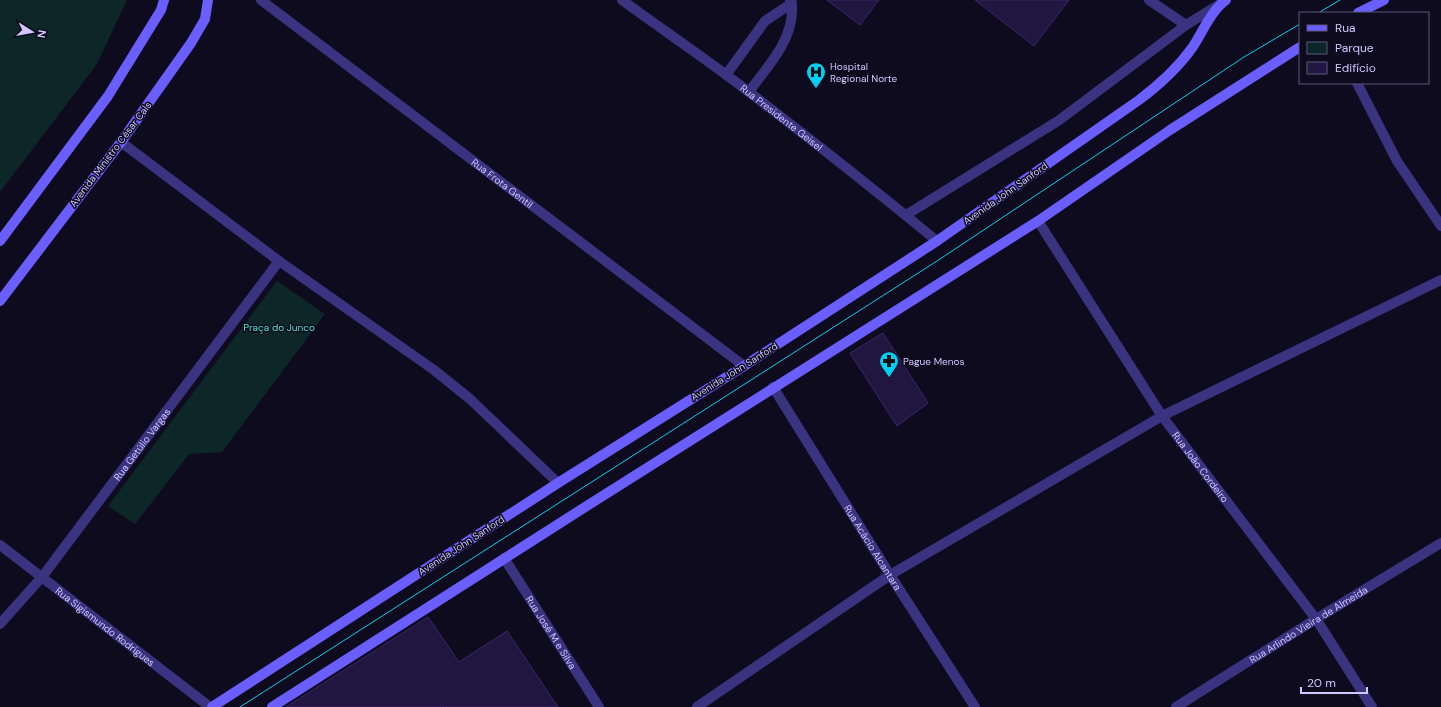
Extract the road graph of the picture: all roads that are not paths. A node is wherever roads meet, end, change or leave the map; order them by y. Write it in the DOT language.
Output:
graph roads {
  1 [pos="164,0"];
  2 [pos="208,0"];
  3 [pos="262,0"];
  4 [pos="622,0"];
  5 [pos="1149,0"];
  6 [pos="1384,0"];
  7 [pos="791,1"];
  8 [pos="1224,1"];
  9 [pos="1360,12"];
  10 [pos="1186,25"];
  11 [pos="1299,48"];
  12 [pos="726,75"];
  13 [pos="1358,84"];
  14 [pos="749,92"];
  15 [pos="120,142"];
  16 [pos="906,215"];
  17 [pos="1038,221"];
  18 [pos="1441,226"];
  19 [pos="0,240"];
  20 [pos="937,240"];
  21 [pos="279,261"];
  22 [pos="1441,280"];
  23 [pos="0,301"];
  24 [pos="744,366"];
  25 [pos="773,387"];
  26 [pos="1162,416"];
  27 [pos="558,483"];
  28 [pos="1441,543"];
  29 [pos="0,545"];
  30 [pos="504,558"];
  31 [pos="890,575"];
  32 [pos="42,577"];
  33 [pos="1316,619"];
  34 [pos="0,624"];
  35 [pos="211,707"];
  36 [pos="272,707"];
  37 [pos="599,707"];
  38 [pos="697,707"];
  39 [pos="975,707"];
  40 [pos="1176,707"];
  41 [pos="1372,707"];
  1 -- 19 [label="main road"];
  2 -- 15 [label="main road, Avenida Ministro César Cals"];
  3 -- 24 [label="street, Rua Frota Gentil"];
  4 -- 12 [label="street, Rua Presidente Geisel"];
  5 -- 10 [label="street"];
  6 -- 9 [label="main road"];
  7 -- 12 [label="street"];
  7 -- 14 [label="street"];
  8 -- 10 [label="street"];
  8 -- 20 [label="main road, Avenida John Sanford"];
  10 -- 16 [label="street"];
  11 -- 17 [label="main road"];
  12 -- 14 [label="street, Rua Presidente Geisel"];
  13 -- 18 [label="street"];
  14 -- 16 [label="street, Rua Presidente Geisel"];
  15 -- 21 [label="street"];
  15 -- 23 [label="main road, Avenida Ministro César Cals"];
  16 -- 20 [label="street, Rua Presidente Geisel"];
  17 -- 25 [label="main road"];
  17 -- 26 [label="street, Rua João Cordeiro"];
  20 -- 24 [label="main road, Avenida John Sanford"];
  21 -- 27 [label="street"];
  21 -- 32 [label="street, Rua Getúlio Vargas"];
  22 -- 26 [label="street"];
  24 -- 27 [label="main road, Avenida John Sanford"];
  25 -- 30 [label="main road"];
  25 -- 31 [label="street, Rua Acácio Alcantara"];
  26 -- 31 [label="street"];
  26 -- 33 [label="street, Rua João Cordeiro"];
  27 -- 35 [label="main road, Avenida John Sanford"];
  28 -- 33 [label="street, Rua Arlindo Vieira de Almeida"];
  29 -- 32 [label="street, Rua Sigismundo Rodrigues"];
  30 -- 36 [label="main road"];
  30 -- 37 [label="street, Rua José M e Silva"];
  31 -- 38 [label="street"];
  31 -- 39 [label="street, Rua Acácio Alcantara"];
  32 -- 34 [label="street, Rua Getúlio Vargas"];
  32 -- 35 [label="street, Rua Sigismundo Rodrigues"];
  33 -- 40 [label="street, Rua Arlindo Vieira de Almeida"];
  33 -- 41 [label="street, Rua João Cordeiro"];
}
